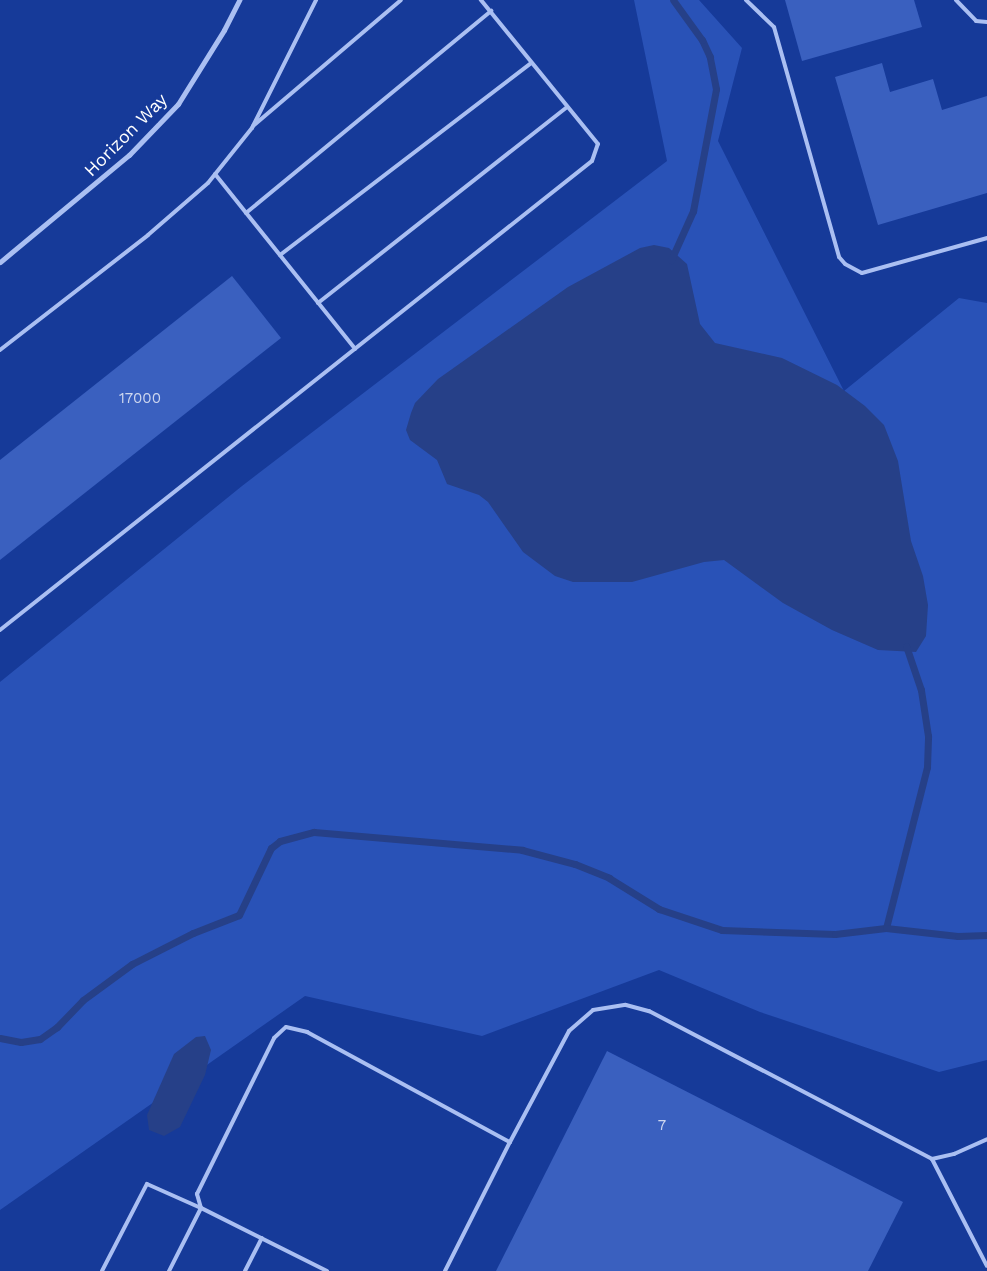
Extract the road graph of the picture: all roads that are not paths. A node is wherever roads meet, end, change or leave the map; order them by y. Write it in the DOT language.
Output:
graph roads {
  1 [pos="239,0"];
  2 [pos="316,0"];
  3 [pos="401,0"];
  4 [pos="481,0"];
  5 [pos="746,0"];
  6 [pos="956,0"];
  7 [pos="491,11"];
  8 [pos="987,22"];
  9 [pos="531,62"];
  10 [pos="568,107"];
  11 [pos="252,128"];
  12 [pos="215,174"];
  13 [pos="246,213"];
  14 [pos="987,238"];
  15 [pos="280,255"];
  16 [pos="0,262"];
  17 [pos="318,303"];
  18 [pos="355,349"];
  19 [pos="0,350"];
  20 [pos="0,630"];
  21 [pos="987,1139"];
  22 [pos="510,1142"];
  23 [pos="932,1159"];
  24 [pos="201,1208"];
  25 [pos="262,1238"];
  26 [pos="987,1266"];
  27 [pos="102,1271"];
  28 [pos="169,1271"];
  29 [pos="245,1271"];
  30 [pos="327,1271"];
  31 [pos="445,1271"];
  1 -- 16 [label="street, Horizon Way"];
  2 -- 11 [label="lane"];
  3 -- 11 [label="lane"];
  4 -- 7 [label="lane"];
  5 -- 14 [label="lane"];
  6 -- 8 [label="lane"];
  7 -- 9 [label="lane"];
  7 -- 13 [label="lane"];
  9 -- 10 [label="lane"];
  9 -- 15 [label="lane"];
  10 -- 17 [label="lane"];
  10 -- 18 [label="lane"];
  11 -- 12 [label="lane"];
  12 -- 13 [label="lane"];
  12 -- 19 [label="lane"];
  13 -- 15 [label="lane"];
  15 -- 17 [label="lane"];
  17 -- 18 [label="lane"];
  18 -- 20 [label="lane"];
  21 -- 23 [label="lane"];
  22 -- 23 [label="lane"];
  22 -- 24 [label="lane"];
  22 -- 31 [label="lane"];
  23 -- 26 [label="lane"];
  24 -- 25 [label="lane"];
  24 -- 27 [label="lane"];
  24 -- 28 [label="lane"];
  25 -- 29 [label="lane"];
  25 -- 30 [label="lane"];
}
